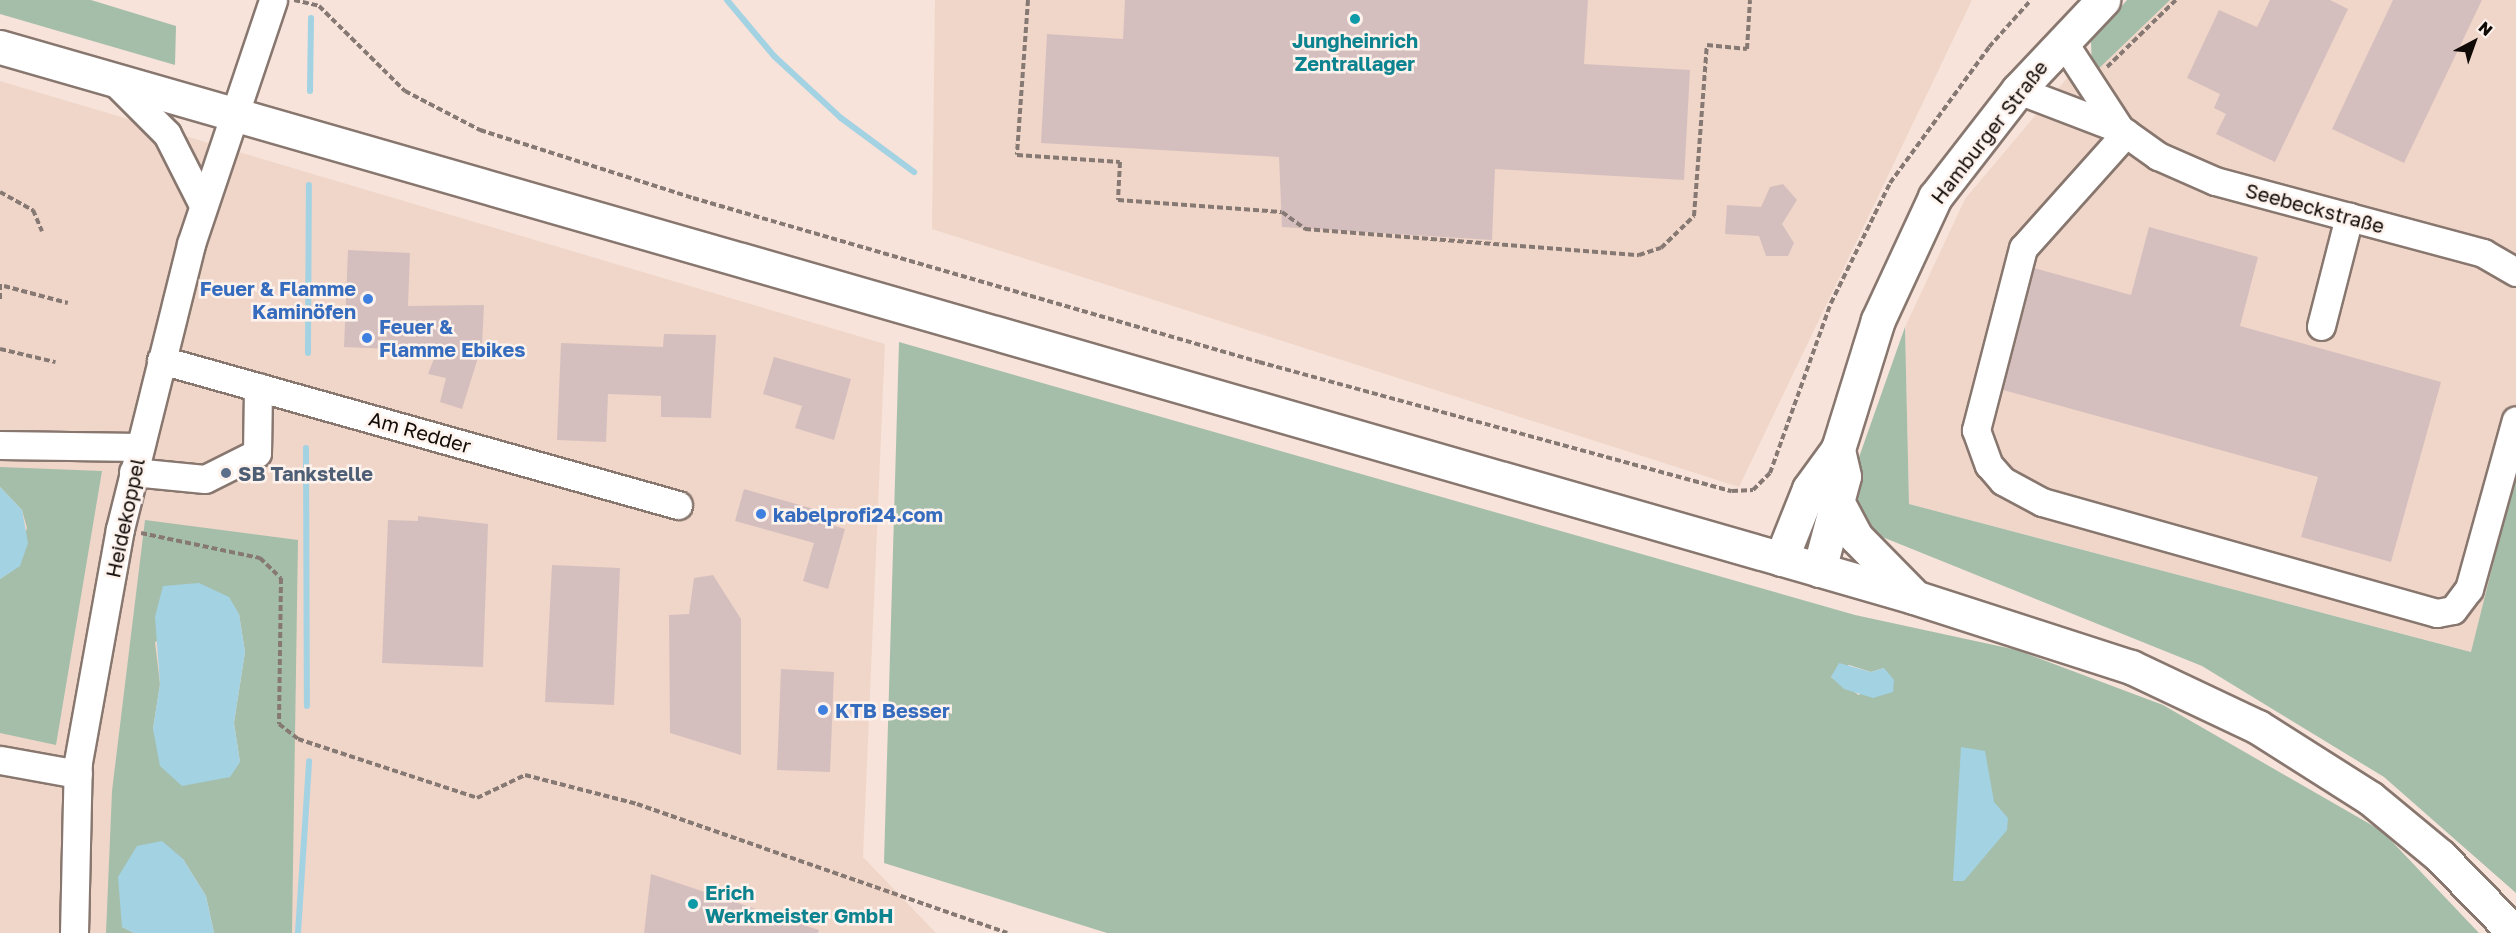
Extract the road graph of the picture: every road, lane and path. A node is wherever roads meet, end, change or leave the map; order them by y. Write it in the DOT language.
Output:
graph roads {
  1 [pos="273,0"];
  2 [pos="292,0"];
  3 [pos="1028,0"];
  4 [pos="1750,0"];
  5 [pos="2031,0"];
  6 [pos="2103,0"];
  7 [pos="2176,0"];
  8 [pos="2062,40"];
  9 [pos="0,47"];
  10 [pos="2103,71"];
  11 [pos="111,78"];
  12 [pos="2018,90"];
  13 [pos="233,113"];
  14 [pos="2123,131"];
  15 [pos="0,192"];
  16 [pos="203,205"];
  17 [pos="2349,217"];
  18 [pos="42,231"];
  19 [pos="2516,272"];
  20 [pos="2,285"];
  21 [pos="0,299"];
  22 [pos="68,303"];
  23 [pos="2321,326"];
  24 [pos="0,349"];
  25 [pos="161,360"];
  26 [pos="55,362"];
  27 [pos="258,387"];
  28 [pos="2516,420"];
  29 [pos="0,446"];
  30 [pos="1838,449"];
  31 [pos="137,460"];
  32 [pos="678,505"];
  33 [pos="1839,505"];
  34 [pos="120,529"];
  35 [pos="1781,559"];
  36 [pos="1819,570"];
  37 [pos="1914,597"];
  38 [pos="0,760"];
  39 [pos="78,774"];
  40 [pos="74,933"];
  41 [pos="1007,933"];
  42 [pos="2516,933"];
  1 -- 13 [label="street, Heidekoppel"];
  2 -- 5 [label="path"];
  3 -- 4 [label="path"];
  6 -- 8 [label="main road, Hamburger Straße"];
  7 -- 10 [label="path"];
  8 -- 12 [label="main road, Hamburger Straße"];
  8 -- 14 [label="street, Seebeckstraße"];
  9 -- 11 [label="main road"];
  11 -- 13 [label="main road"];
  11 -- 16 [label="street"];
  12 -- 14 [label="street, Seebeckstraße"];
  12 -- 30 [label="main road, Hamburger Straße"];
  13 -- 16 [label="street, Heidekoppel"];
  13 -- 35 [label="main road"];
  14 -- 17 [label="street, Seebeckstraße"];
  14 -- 28 [label="street"];
  15 -- 18 [label="path"];
  16 -- 25 [label="street, Heidekoppel"];
  17 -- 19 [label="street, Seebeckstraße"];
  17 -- 23 [label="street"];
  20 -- 21 [label="path"];
  20 -- 22 [label="path"];
  24 -- 26 [label="path"];
  25 -- 27 [label="street, Am Redder"];
  25 -- 31 [label="street, Heidekoppel"];
  27 -- 31 [label="street"];
  27 -- 32 [label="street, Am Redder"];
  29 -- 31 [label="street"];
  30 -- 33 [label="main road, Hamburger Straße"];
  30 -- 35 [label="main road, Hamburger Straße"];
  31 -- 34 [label="street, Heidekoppel"];
  33 -- 36 [label="main road, Hamburger Straße"];
  33 -- 37 [label="main road"];
  34 -- 39 [label="street, Heidekoppel"];
  34 -- 41 [label="path"];
  35 -- 36 [label="main road"];
  36 -- 37 [label="main road"];
  37 -- 42 [label="main road"];
  38 -- 39 [label="street"];
  39 -- 40 [label="street, Heidekoppel"];
}
